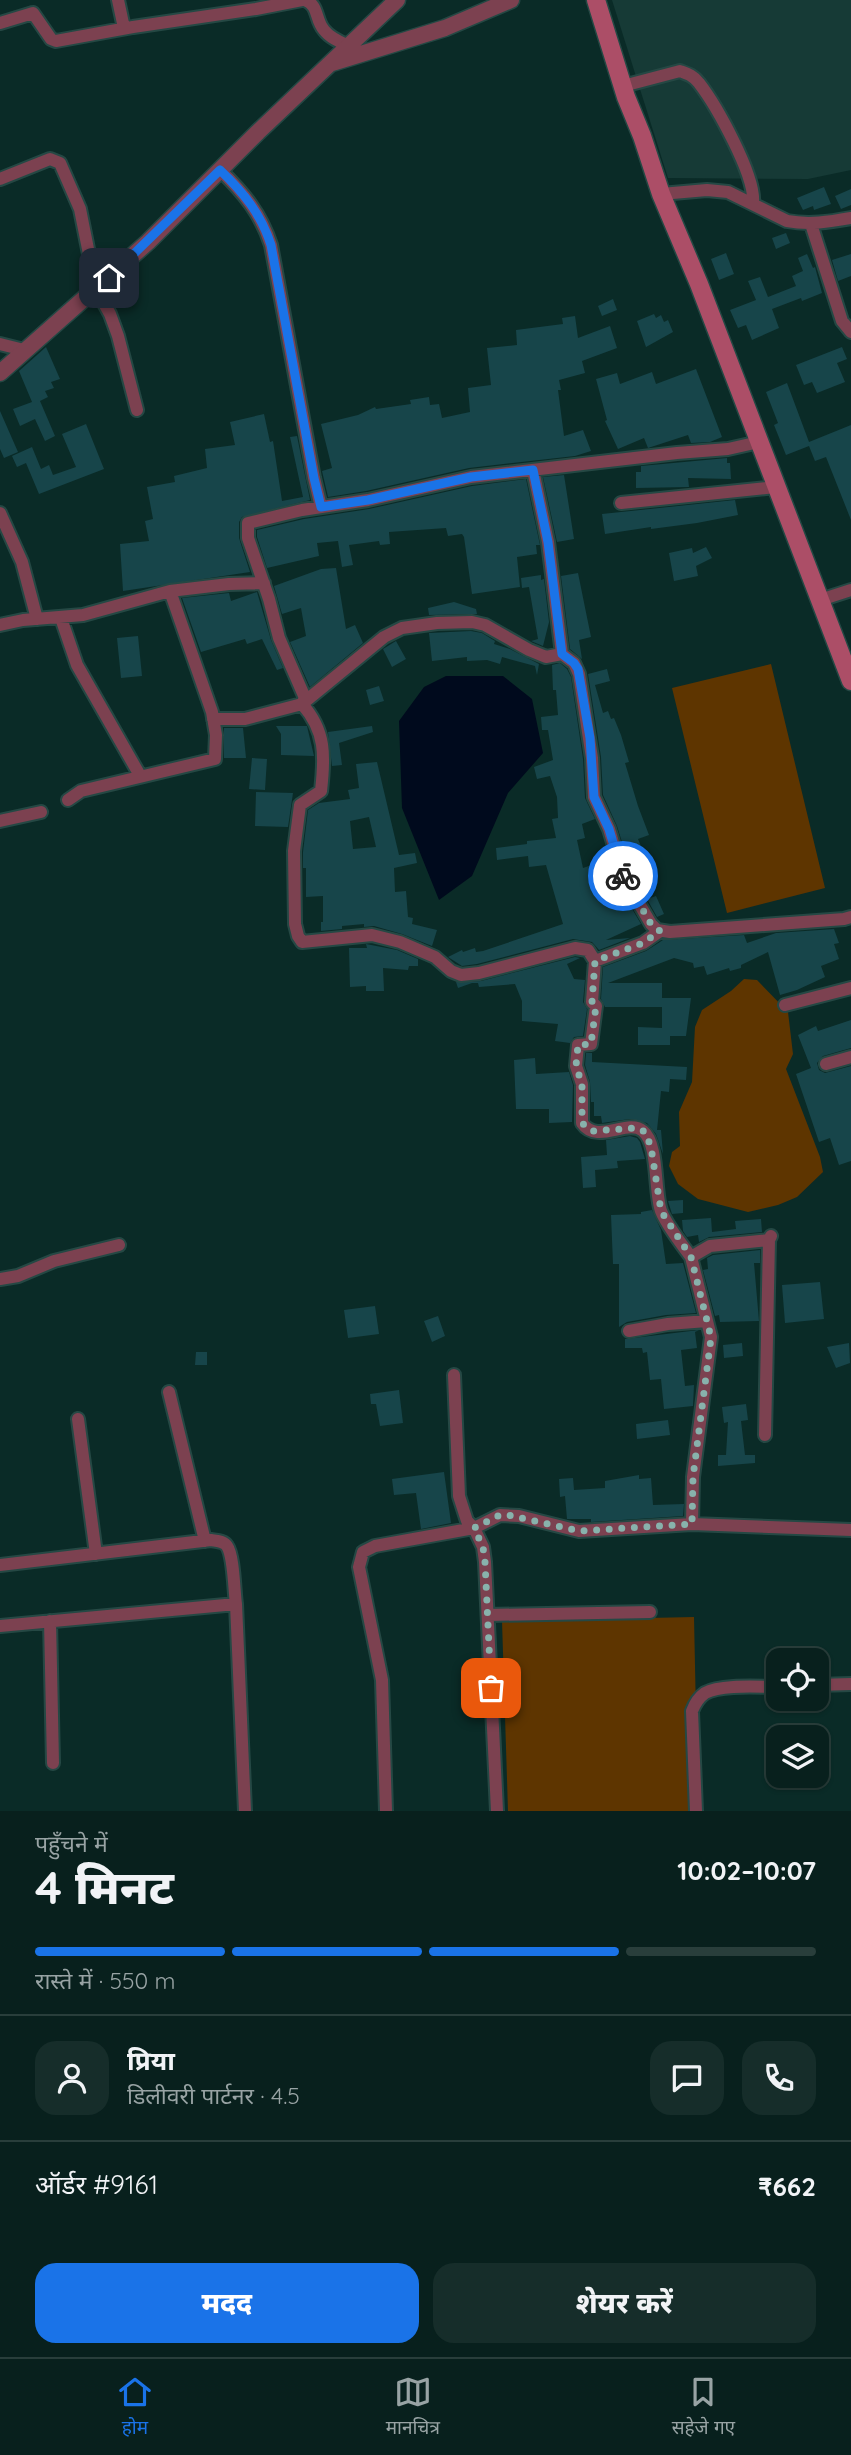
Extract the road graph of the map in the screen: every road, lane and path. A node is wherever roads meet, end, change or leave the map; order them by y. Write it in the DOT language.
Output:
graph roads {
  1 [pos="118,0"];
  2 [pos="308,0"];
  3 [pos="397,0"];
  4 [pos="511,0"];
  5 [pos="596,0"];
  6 [pos="0,23"];
  7 [pos="124,28"];
  8 [pos="349,46"];
  9 [pos="330,64"];
  10 [pos="622,86"];
  11 [pos="220,170"];
  12 [pos="0,179"];
  13 [pos="661,194"];
  14 [pos="753,203"];
  15 [pos="851,218"];
  16 [pos="811,224"];
  17 [pos="96,289"];
  18 [pos="851,332"];
  19 [pos="0,344"];
  20 [pos="24,350"];
  21 [pos="0,373"];
  22 [pos="137,410"];
  23 [pos="759,442"];
  24 [pos="533,470"];
  25 [pos="776,487"];
  26 [pos="621,503"];
  27 [pos="321,507"];
  28 [pos="0,513"];
  29 [pos="264,583"];
  30 [pos="851,590"];
  31 [pos="170,591"];
  32 [pos="820,600"];
  33 [pos="61,618"];
  34 [pos="37,619"];
  35 [pos="0,625"];
  36 [pos="562,654"];
  37 [pos="851,681"];
  38 [pos="302,704"];
  39 [pos="212,719"];
  40 [pos="138,772"];
  41 [pos="68,800"];
  42 [pos="41,812"];
  43 [pos="0,821"];
  44 [pos="851,917"];
  45 [pos="660,931"];
  46 [pos="595,961"];
  47 [pos="851,988"];
  48 [pos="785,1005"];
  49 [pos="851,1056"];
  50 [pos="826,1063"];
  51 [pos="119,1245"];
  52 [pos="691,1257"];
  53 [pos="0,1279"];
  54 [pos="707,1321"];
  55 [pos="629,1331"];
  56 [pos="454,1375"];
  57 [pos="169,1392"];
  58 [pos="78,1419"];
  59 [pos="765,1435"];
  60 [pos="692,1524"];
  61 [pos="474,1528"];
  62 [pos="851,1530"];
  63 [pos="205,1541"];
  64 [pos="96,1554"];
  65 [pos="0,1565"];
  66 [pos="236,1604"];
  67 [pos="650,1612"];
  68 [pos="488,1615"];
  69 [pos="50,1622"];
  70 [pos="0,1626"];
  71 [pos="851,1684"];
  72 [pos="829,1685"];
  73 [pos="766,1687"];
  74 [pos="53,1763"];
  75 [pos="245,1811"];
  76 [pos="386,1811"];
  77 [pos="497,1811"];
  78 [pos="696,1811"];
  1 -- 7 [label="street"];
  2 -- 7 [label="street"];
  2 -- 8 [label="street"];
  3 -- 8 [label="street"];
  4 -- 9 [label="street"];
  5 -- 10 [label="main road"];
  6 -- 7 [label="street"];
  8 -- 9 [label="street"];
  9 -- 11 [label="street"];
  10 -- 13 [label="main road"];
  10 -- 14 [label="street"];
  11 -- 17 [label="street"];
  11 -- 27 [label="street"];
  12 -- 17 [label="street"];
  13 -- 14 [label="street"];
  13 -- 23 [label="main road"];
  14 -- 16 [label="street"];
  15 -- 16 [label="street"];
  16 -- 18 [label="street"];
  17 -- 20 [label="street"];
  17 -- 22 [label="street"];
  19 -- 20 [label="street"];
  20 -- 21 [label="street"];
  23 -- 24 [label="street"];
  23 -- 25 [label="main road"];
  24 -- 27 [label="street"];
  24 -- 36 [label="street"];
  25 -- 26 [label="street"];
  25 -- 32 [label="main road"];
  27 -- 29 [label="street"];
  28 -- 34 [label="street"];
  29 -- 31 [label="street"];
  29 -- 38 [label="street"];
  30 -- 32 [label="street"];
  31 -- 33 [label="street"];
  31 -- 39 [label="street"];
  32 -- 37 [label="main road"];
  33 -- 34 [label="street"];
  33 -- 40 [label="street"];
  34 -- 35 [label="street"];
  36 -- 38 [label="street"];
  36 -- 45 [label="street"];
  38 -- 39 [label="street"];
  38 -- 46 [label="street"];
  39 -- 41 [label="street"];
  42 -- 43 [label="street"];
  44 -- 45 [label="street"];
  45 -- 46 [label="street"];
  46 -- 52 [label="street"];
  47 -- 48 [label="street"];
  49 -- 50 [label="street"];
  51 -- 53 [label="street"];
  52 -- 54 [label="street"];
  52 -- 59 [label="street"];
  54 -- 55 [label="street"];
  54 -- 60 [label="street"];
  56 -- 61 [label="street"];
  57 -- 63 [label="street"];
  58 -- 64 [label="street"];
  60 -- 61 [label="street"];
  60 -- 62 [label="street"];
  61 -- 68 [label="street"];
  61 -- 76 [label="street"];
  63 -- 64 [label="street"];
  63 -- 66 [label="street"];
  64 -- 65 [label="street"];
  66 -- 69 [label="street"];
  66 -- 75 [label="street"];
  67 -- 68 [label="street"];
  68 -- 77 [label="street"];
  69 -- 70 [label="street"];
  69 -- 74 [label="street"];
  71 -- 72 [label="street"];
  73 -- 78 [label="street"];
}
